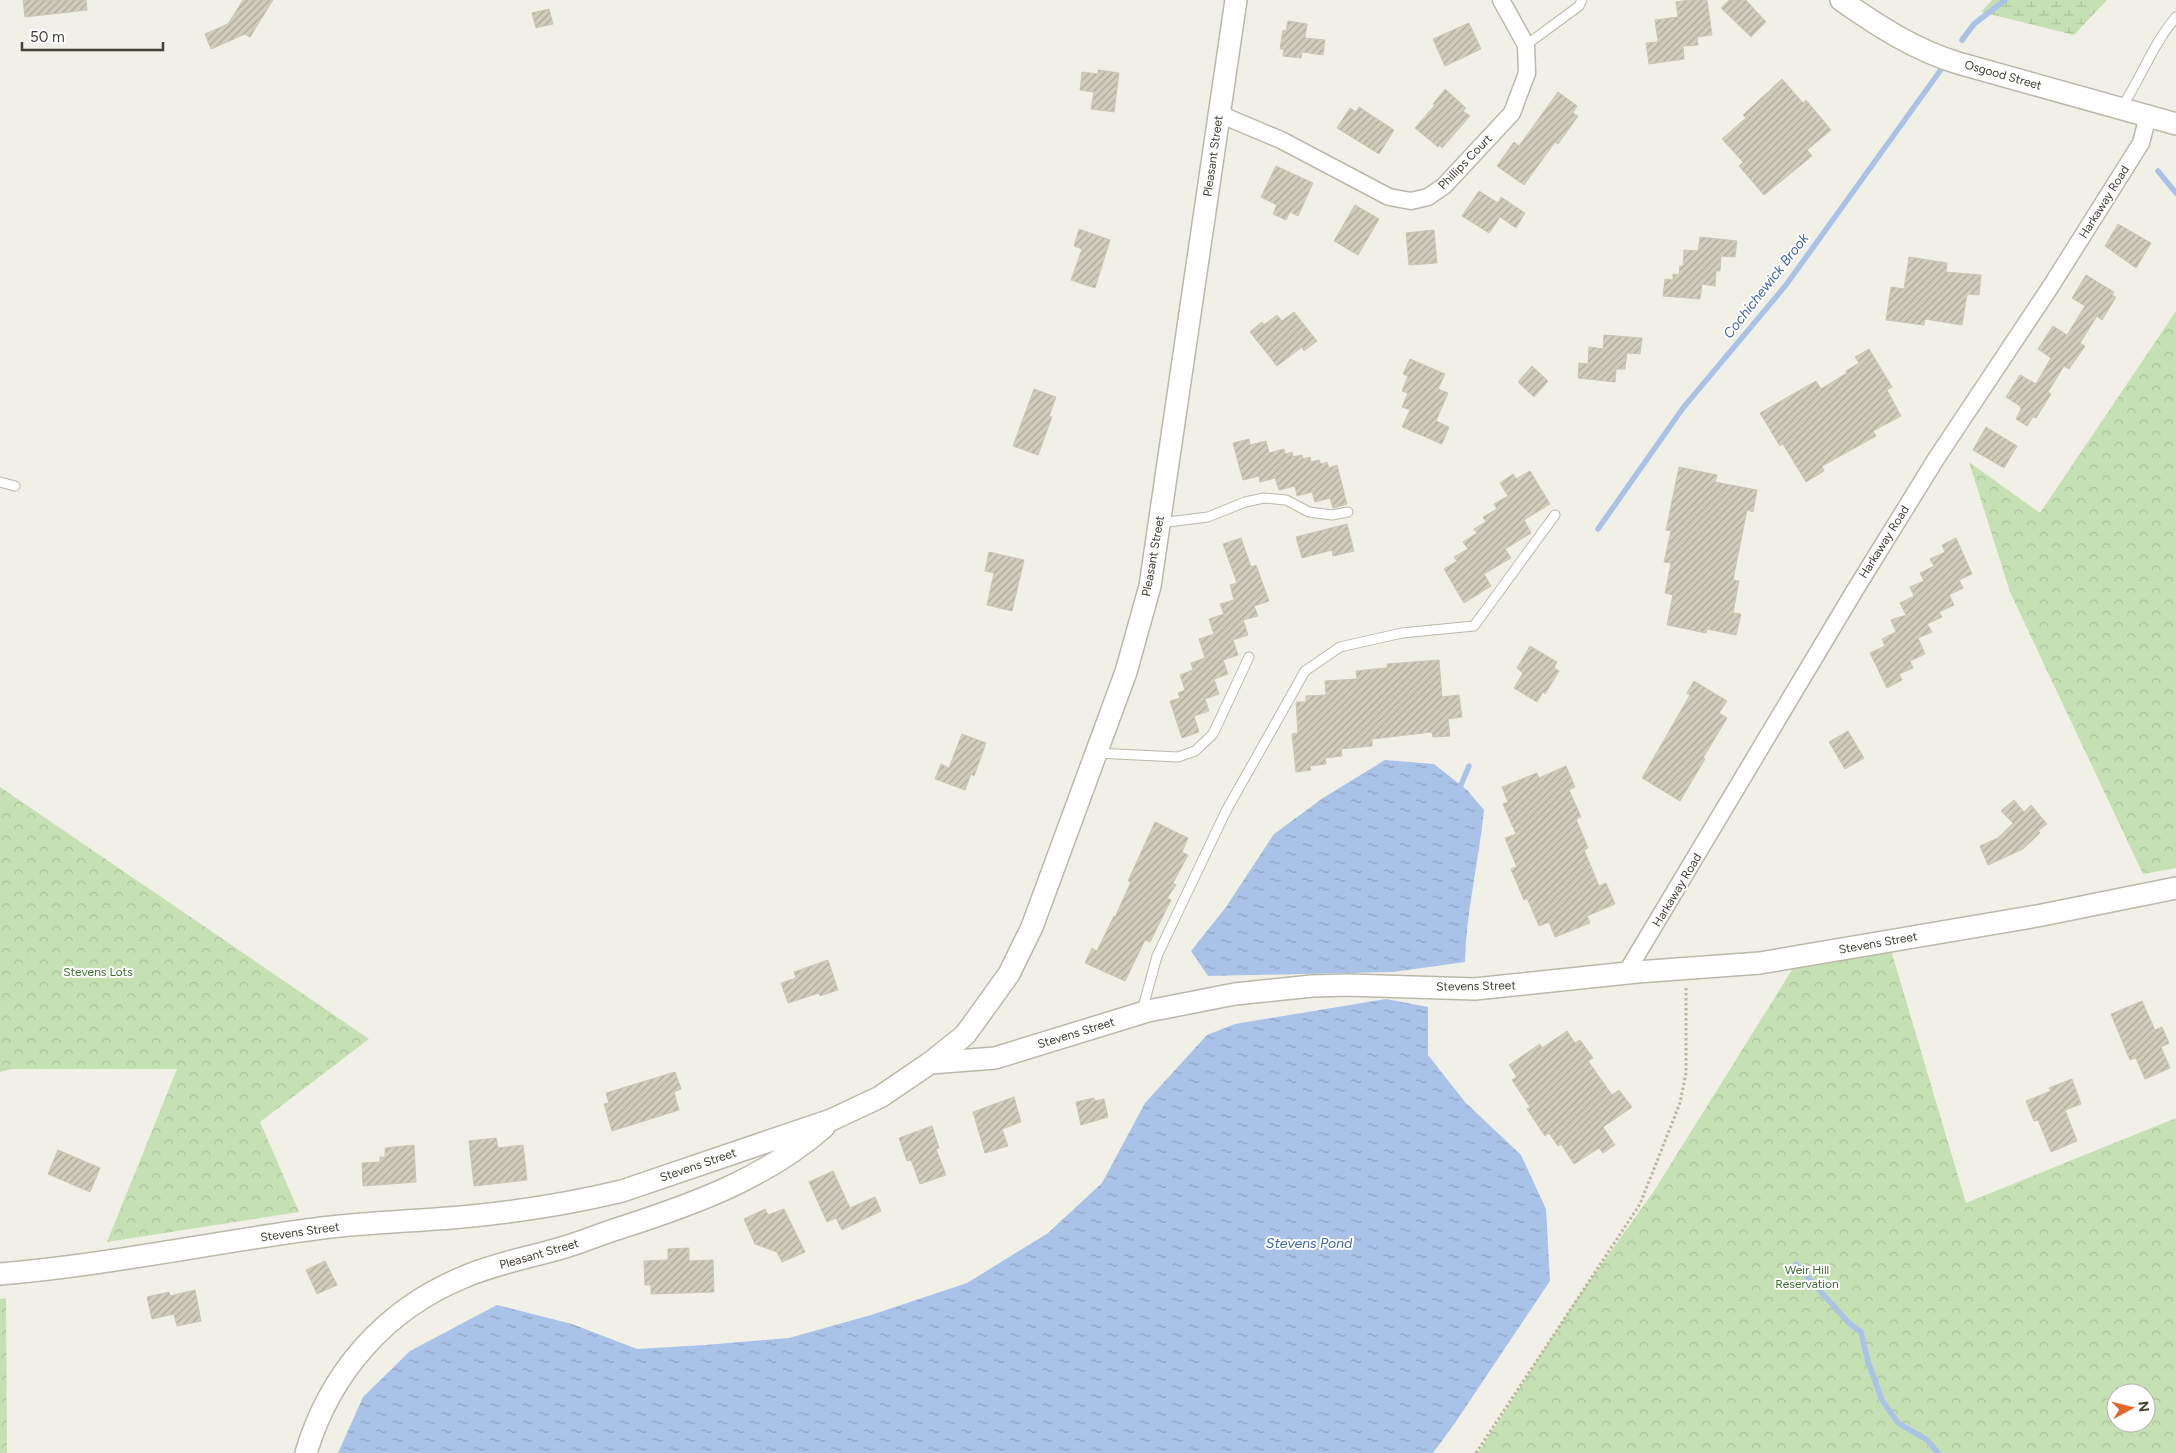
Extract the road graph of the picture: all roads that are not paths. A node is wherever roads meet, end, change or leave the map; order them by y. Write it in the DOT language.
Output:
graph roads {
  1 [pos="1236,0"];
  2 [pos="1501,0"];
  3 [pos="1582,0"];
  4 [pos="1841,0"];
  5 [pos="2176,17"];
  6 [pos="1526,45"];
  7 [pos="2120,109"];
  8 [pos="1219,114"];
  9 [pos="2148,116"];
  10 [pos="2176,124"];
  11 [pos="0,482"];
  12 [pos="15,486"];
  13 [pos="1348,512"];
  14 [pos="1555,515"];
  15 [pos="1159,523"];
  16 [pos="1250,657"];
  17 [pos="1096,753"];
  18 [pos="2176,888"];
  19 [pos="1626,973"];
  20 [pos="1141,1014"];
  21 [pos="930,1063"];
  22 [pos="831,1120"];
  23 [pos="0,1274"];
  24 [pos="306,1453"];
  1 -- 8 [label="street, Pleasant Street"];
  2 -- 6 [label="street, Phillips Court"];
  3 -- 6 [label="lane"];
  4 -- 7 [label="street, Osgood Street"];
  5 -- 7 [label="lane"];
  6 -- 8 [label="street, Phillips Court"];
  7 -- 9 [label="street, Osgood Street"];
  8 -- 15 [label="street, Pleasant Street"];
  9 -- 10 [label="street, Osgood Street"];
  9 -- 19 [label="street, Harkaway Road"];
  11 -- 12 [label="lane"];
  13 -- 15 [label="lane"];
  14 -- 20 [label="lane"];
  15 -- 17 [label="street, Pleasant Street"];
  16 -- 17 [label="lane"];
  17 -- 21 [label="street, Pleasant Street"];
  18 -- 19 [label="street, Stevens Street"];
  19 -- 20 [label="street, Stevens Street"];
  20 -- 21 [label="street, Stevens Street"];
  21 -- 22 [label="street, Stevens Street"];
  22 -- 23 [label="street, Stevens Street"];
  22 -- 24 [label="street, Pleasant Street"];
}
